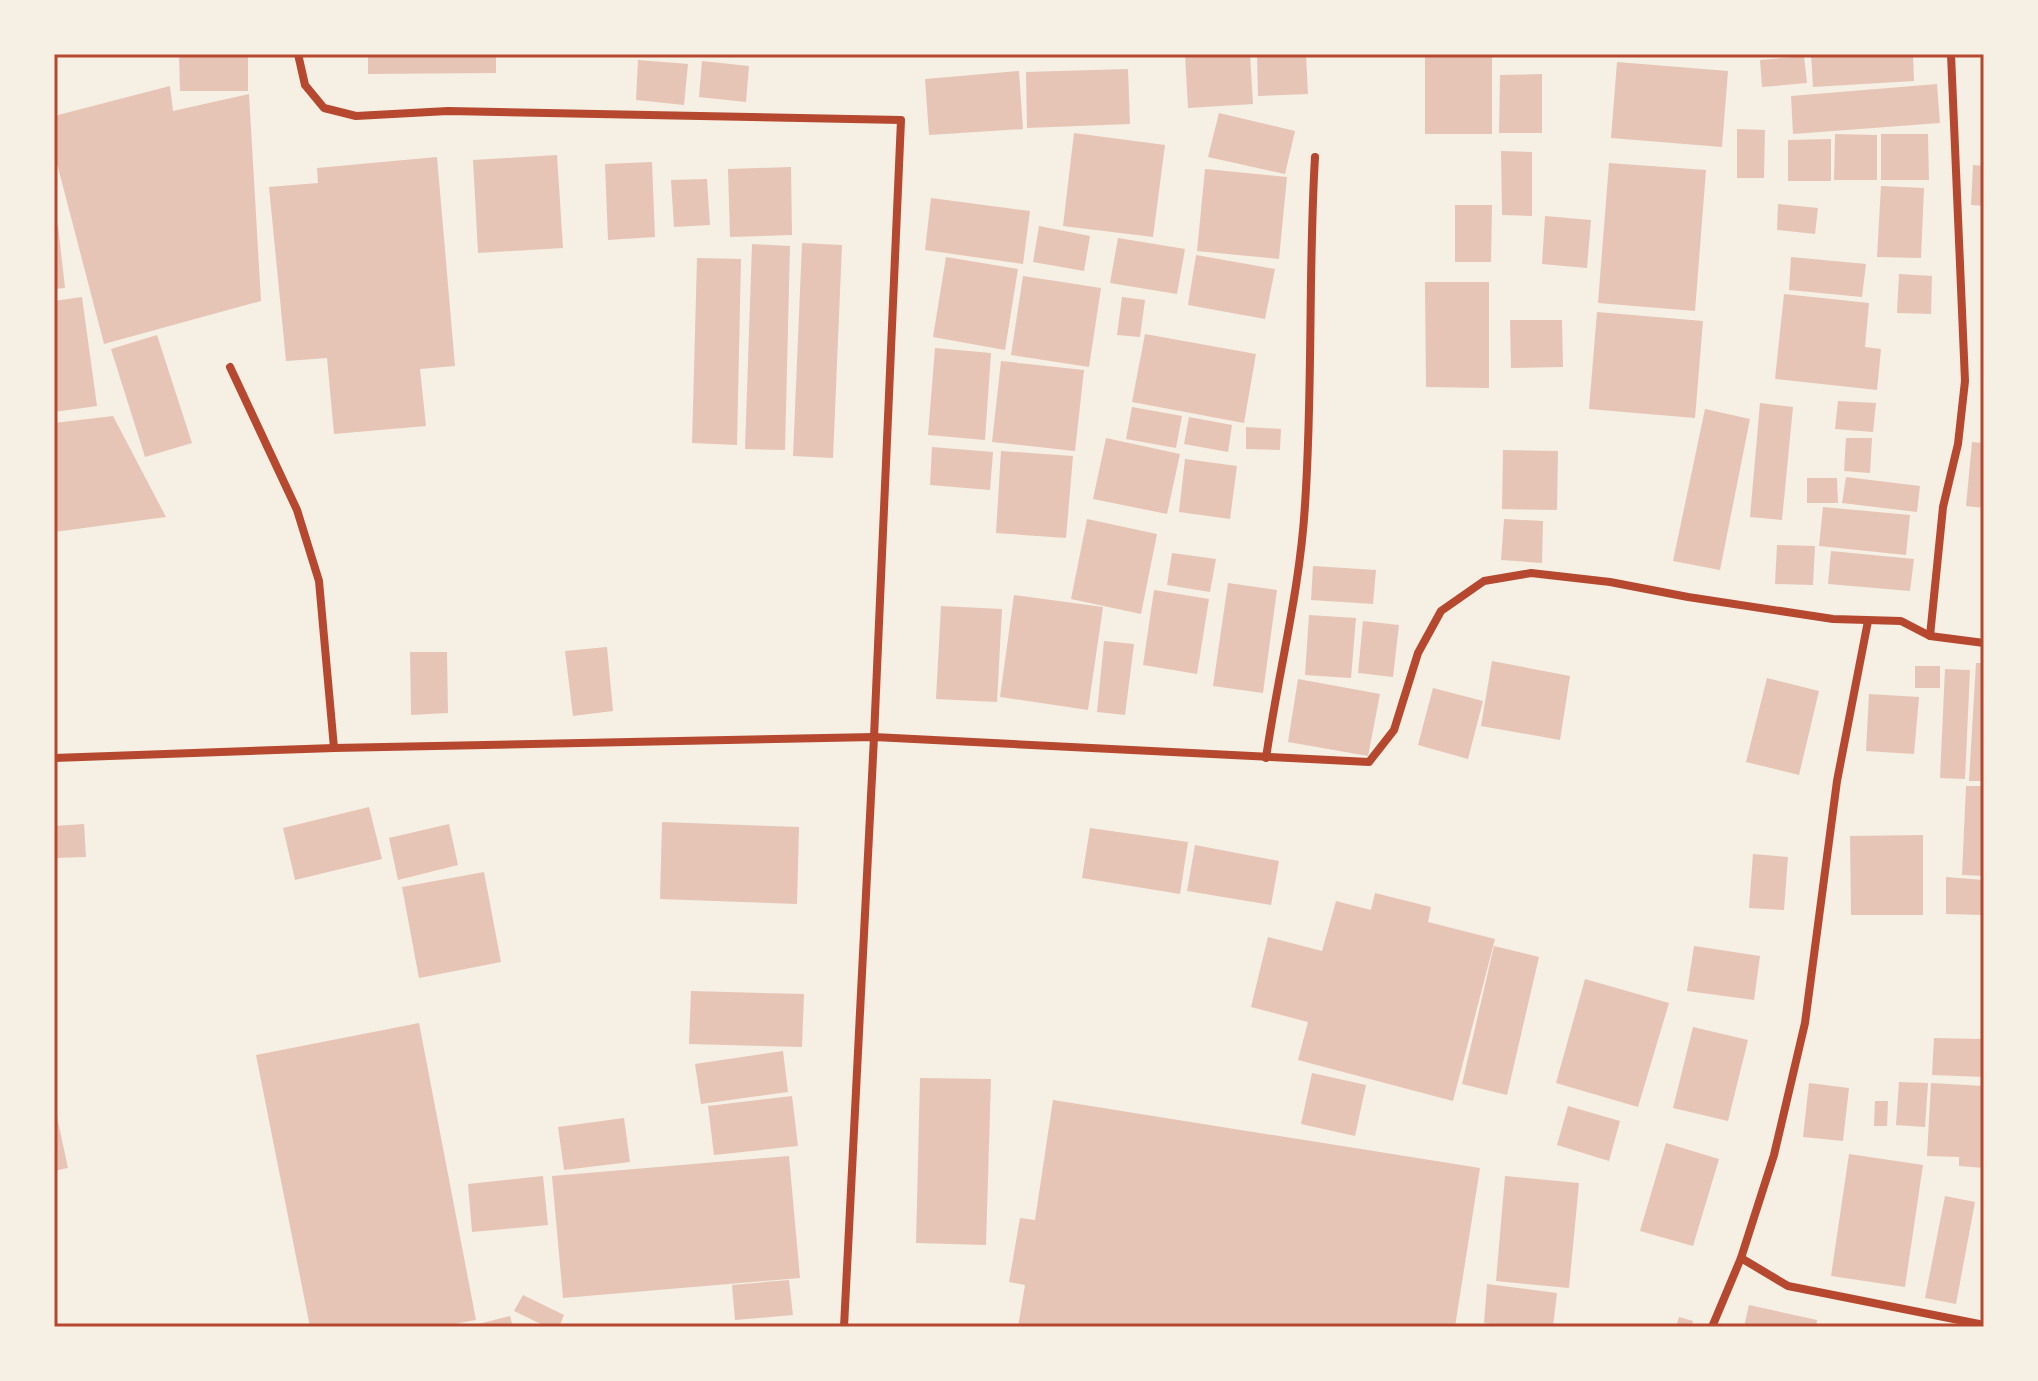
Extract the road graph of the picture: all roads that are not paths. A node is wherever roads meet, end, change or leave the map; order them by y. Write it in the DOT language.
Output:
graph roads {
  1 [pos="298,54"];
  2 [pos="1951,54"];
  3 [pos="1315,157"];
  4 [pos="230,367"];
  5 [pos="1868,621"];
  6 [pos="1930,636"];
  7 [pos="1984,643"];
  8 [pos="874,737"];
  9 [pos="334,748"];
  10 [pos="54,758"];
  11 [pos="1266,758"];
  12 [pos="1741,1258"];
  13 [pos="1984,1325"];
  14 [pos="844,1327"];
  15 [pos="1712,1327"];
  1 -- 8 [label="street"];
  2 -- 6 [label="street"];
  3 -- 11 [label="street"];
  4 -- 9 [label="street"];
  5 -- 6 [label="street"];
  5 -- 11 [label="street"];
  5 -- 12 [label="street"];
  6 -- 7 [label="street"];
  8 -- 9 [label="street"];
  8 -- 11 [label="street"];
  8 -- 14 [label="street"];
  9 -- 10 [label="street"];
  12 -- 13 [label="street"];
  12 -- 15 [label="street"];
}
